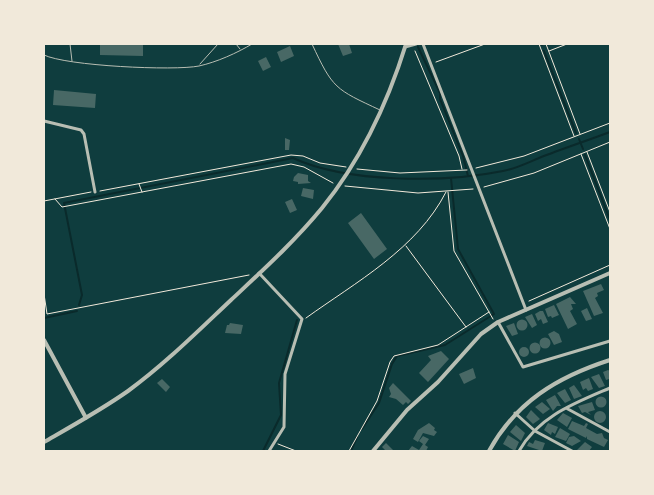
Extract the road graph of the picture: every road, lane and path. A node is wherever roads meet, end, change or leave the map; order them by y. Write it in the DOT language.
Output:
graph roads {
  1 [pos="70,44"];
  2 [pos="218,44"];
  3 [pos="236,44"];
  4 [pos="252,44"];
  5 [pos="312,44"];
  6 [pos="415,44"];
  7 [pos="424,44"];
  8 [pos="485,44"];
  9 [pos="539,44"];
  10 [pos="567,44"];
  11 [pos="406,45"];
  12 [pos="546,45"];
  13 [pos="541,49"];
  14 [pos="241,50"];
  15 [pos="548,51"];
  16 [pos="44,55"];
  17 [pos="72,62"];
  18 [pos="431,64"];
  19 [pos="199,66"];
  20 [pos="380,111"];
  21 [pos="44,122"];
  22 [pos="610,123"];
  23 [pos="580,135"];
  24 [pos="574,137"];
  25 [pos="610,142"];
  26 [pos="586,151"];
  27 [pos="581,153"];
  28 [pos="350,168"];
  29 [pos="472,169"];
  30 [pos="462,170"];
  31 [pos="139,184"];
  32 [pos="339,185"];
  33 [pos="480,188"];
  34 [pos="447,191"];
  35 [pos="95,192"];
  36 [pos="141,192"];
  37 [pos="55,199"];
  38 [pos="44,202"];
  39 [pos="610,212"];
  40 [pos="610,229"];
  41 [pos="406,245"];
  42 [pos="610,266"];
  43 [pos="259,273"];
  44 [pos="610,273"];
  45 [pos="44,294"];
  46 [pos="524,304"];
  47 [pos="526,310"];
  48 [pos="489,313"];
  49 [pos="302,318"];
  50 [pos="493,319"];
  51 [pos="498,322"];
  52 [pos="467,328"];
  53 [pos="44,340"];
  54 [pos="610,341"];
  55 [pos="610,360"];
  56 [pos="610,388"];
  57 [pos="565,407"];
  58 [pos="515,413"];
  59 [pos="86,418"];
  60 [pos="535,431"];
  61 [pos="610,432"];
  62 [pos="44,442"];
  63 [pos="278,444"];
  64 [pos="269,451"];
  65 [pos="296,451"];
  66 [pos="349,451"];
  67 [pos="373,451"];
  68 [pos="489,451"];
  69 [pos="519,451"];
  70 [pos="572,451"];
  1 -- 17 [label="lane"];
  2 -- 19 [label="lane"];
  3 -- 14 [label="lane"];
  4 -- 14 [label="lane"];
  5 -- 20 [label="lane"];
  6 -- 11 [label="street"];
  6 -- 30 [label="path"];
  7 -- 18 [label="street"];
  8 -- 18 [label="path"];
  9 -- 13 [label="path"];
  10 -- 15 [label="path"];
  11 -- 20 [label="street"];
  12 -- 13 [label="path"];
  12 -- 15 [label="path"];
  13 -- 24 [label="path"];
  14 -- 19 [label="lane"];
  15 -- 23 [label="path"];
  16 -- 17 [label="lane"];
  17 -- 19 [label="lane"];
  18 -- 29 [label="street"];
  20 -- 28 [label="street"];
  21 -- 35 [label="street"];
  22 -- 23 [label="path"];
  23 -- 24 [label="path"];
  24 -- 29 [label="path"];
  25 -- 26 [label="path"];
  26 -- 27 [label="path"];
  26 -- 39 [label="path"];
  27 -- 33 [label="path"];
  27 -- 40 [label="path"];
  28 -- 30 [label="path"];
  28 -- 31 [label="path"];
  28 -- 32 [label="street"];
  29 -- 30 [label="path"];
  29 -- 33 [label="street"];
  31 -- 35 [label="path"];
  31 -- 36 [label="path"];
  32 -- 34 [label="path"];
  32 -- 36 [label="path"];
  32 -- 43 [label="street"];
  33 -- 34 [label="path"];
  33 -- 46 [label="street"];
  34 -- 41 [label="path"];
  34 -- 48 [label="path"];
  35 -- 37 [label="path"];
  36 -- 37 [label="path"];
  37 -- 38 [label="path"];
  41 -- 49 [label="path"];
  41 -- 52 [label="path"];
  42 -- 46 [label="path"];
  43 -- 45 [label="path"];
  43 -- 49 [label="street"];
  43 -- 59 [label="street"];
  44 -- 47 [label="street"];
  46 -- 47 [label="street"];
  47 -- 51 [label="street"];
  48 -- 50 [label="path"];
  48 -- 52 [label="path"];
  49 -- 64 [label="street"];
  51 -- 54 [label="street"];
  51 -- 67 [label="street"];
  52 -- 66 [label="path"];
  53 -- 59 [label="street"];
  55 -- 58 [label="street"];
  56 -- 57 [label="street"];
  57 -- 60 [label="street"];
  57 -- 61 [label="street"];
  58 -- 60 [label="street"];
  58 -- 68 [label="street"];
  59 -- 62 [label="street"];
  60 -- 69 [label="street"];
  60 -- 70 [label="street"];
  63 -- 65 [label="path"];
}
